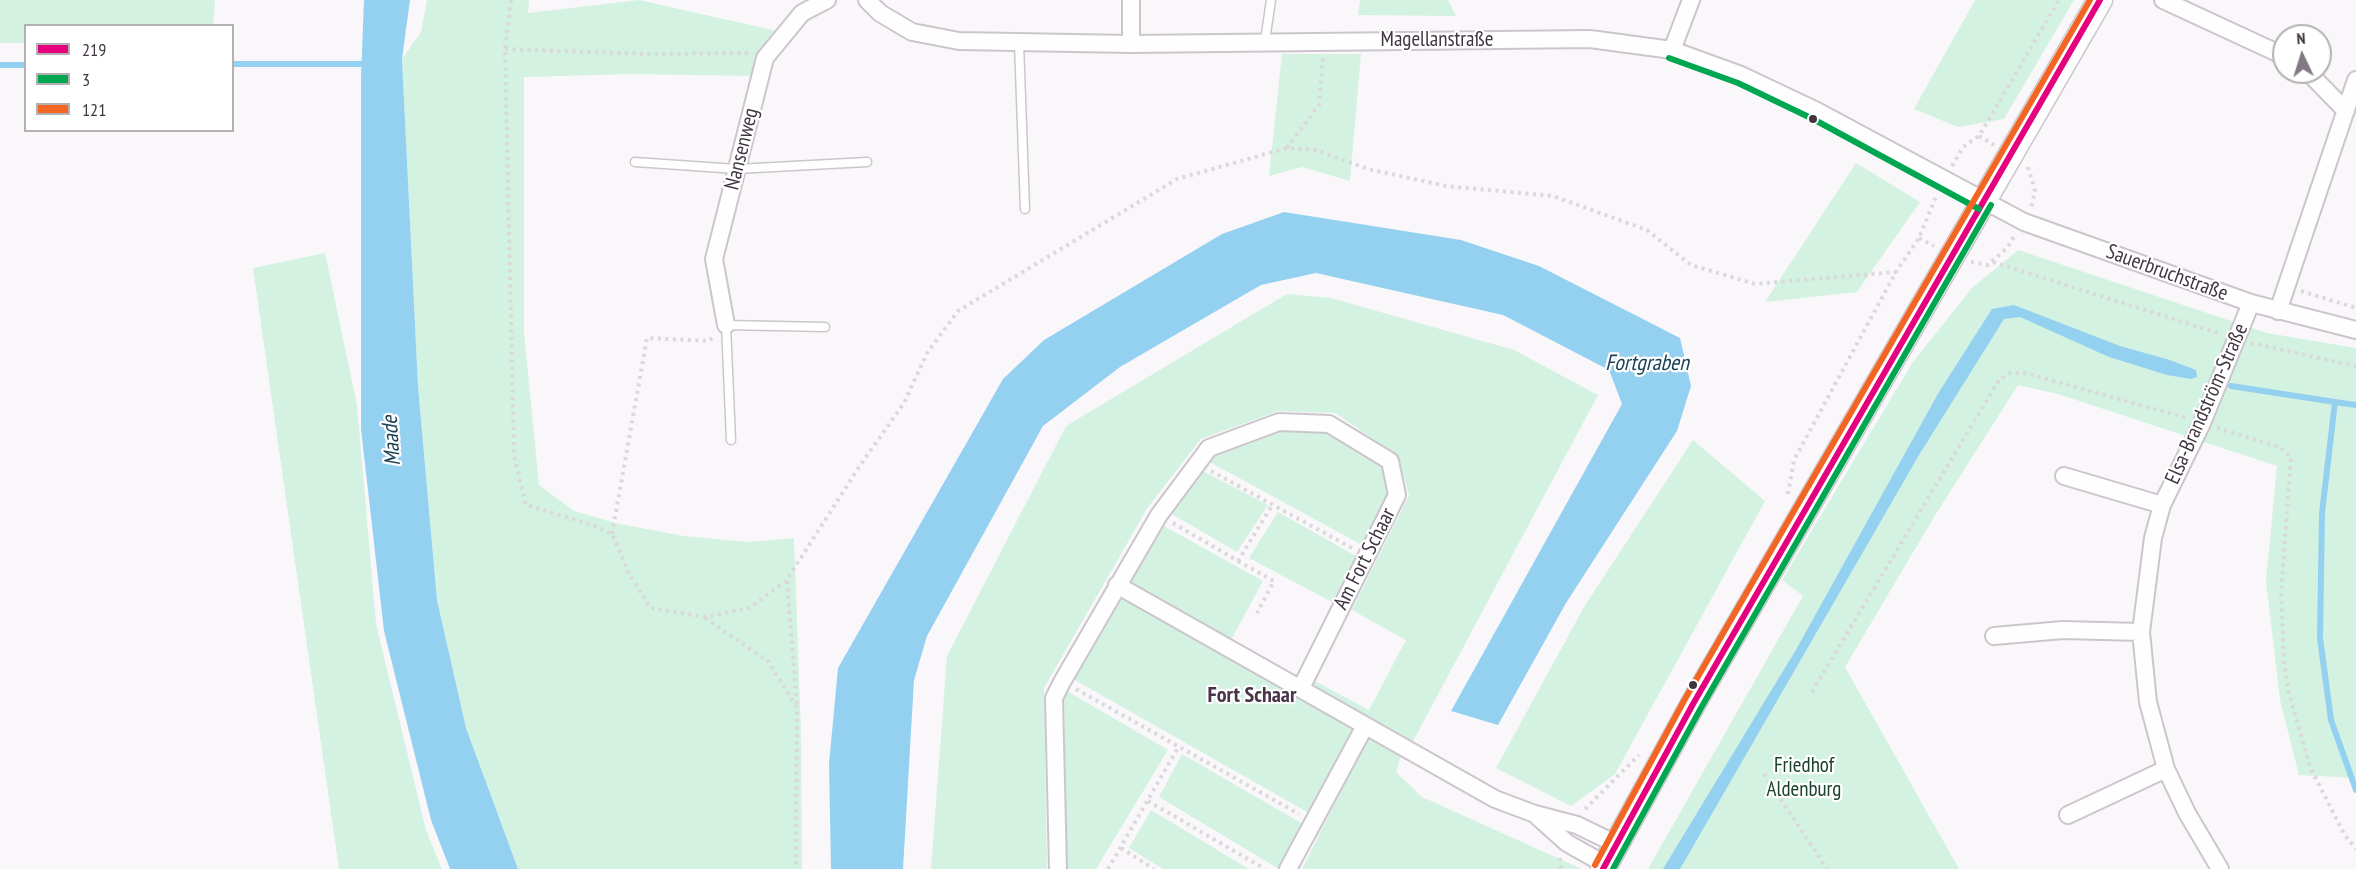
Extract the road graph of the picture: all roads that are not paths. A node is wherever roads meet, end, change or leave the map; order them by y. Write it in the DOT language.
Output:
graph roads {
  1 [pos="827,0"];
  2 [pos="867,0"];
  3 [pos="1131,0"];
  4 [pos="1271,0"];
  5 [pos="1691,0"];
  6 [pos="2100,0"];
  7 [pos="2163,0"];
  8 [pos="1265,41"];
  9 [pos="1019,43"];
  10 [pos="1131,44"];
  11 [pos="1672,50"];
  12 [pos="2272,50"];
  13 [pos="2356,80"];
  14 [pos="2320,84"];
  15 [pos="2346,111"];
  16 [pos="635,162"];
  17 [pos="867,162"];
  18 [pos="737,169"];
  19 [pos="1983,201"];
  20 [pos="1024,209"];
  21 [pos="2251,303"];
  22 [pos="2278,311"];
  23 [pos="726,325"];
  24 [pos="825,327"];
  25 [pos="2356,330"];
  26 [pos="731,440"];
  27 [pos="2064,476"];
  28 [pos="2162,505"];
  29 [pos="1117,585"];
  30 [pos="2141,632"];
  31 [pos="1994,636"];
  32 [pos="1301,688"];
  33 [pos="1365,726"];
  34 [pos="2166,769"];
  35 [pos="1535,814"];
  36 [pos="2068,815"];
  37 [pos="1608,859"];
  38 [pos="1058,869"];
  39 [pos="1288,869"];
  40 [pos="2220,869"];
  1 -- 18 [label="street, Nansenweg"];
  2 -- 9 [label="street, Magellanstraße"];
  3 -- 10 [label="street"];
  4 -- 8 [label="lane"];
  5 -- 11 [label="street"];
  6 -- 19 [label="main road"];
  7 -- 12 [label="street"];
  8 -- 10 [label="street, Magellanstraße"];
  8 -- 11 [label="street, Magellanstraße"];
  9 -- 10 [label="street, Magellanstraße"];
  9 -- 20 [label="lane"];
  11 -- 19 [label="street, Magellanstraße"];
  13 -- 15 [label="street"];
  14 -- 15 [label="street"];
  15 -- 22 [label="street"];
  16 -- 18 [label="lane"];
  17 -- 18 [label="lane"];
  18 -- 23 [label="street, Nansenweg"];
  19 -- 21 [label="street, Sauerbruchstraße"];
  19 -- 37 [label="main road"];
  21 -- 22 [label="street, Sauerbruchstraße"];
  21 -- 28 [label="street, Elsa-Brandström-Straße"];
  22 -- 25 [label="street, Sauerbruchstraße"];
  23 -- 24 [label="lane"];
  23 -- 26 [label="lane"];
  27 -- 28 [label="street, Elsa-Brandström-Straße"];
  28 -- 30 [label="street, Elsa-Brandström-Straße"];
  29 -- 32 [label="street"];
  29 -- 32 [label="street, Am Fort Schaar"];
  29 -- 38 [label="street, Am Fort Schaar"];
  30 -- 31 [label="street"];
  30 -- 34 [label="street, Elsa-Brandström-Straße"];
  32 -- 33 [label="street"];
  33 -- 35 [label="street"];
  33 -- 39 [label="street"];
  34 -- 36 [label="street"];
  34 -- 40 [label="street, Elsa-Brandström-Straße"];
  35 -- 37 [label="street"];
  35 -- 37 [label="street"];
}
